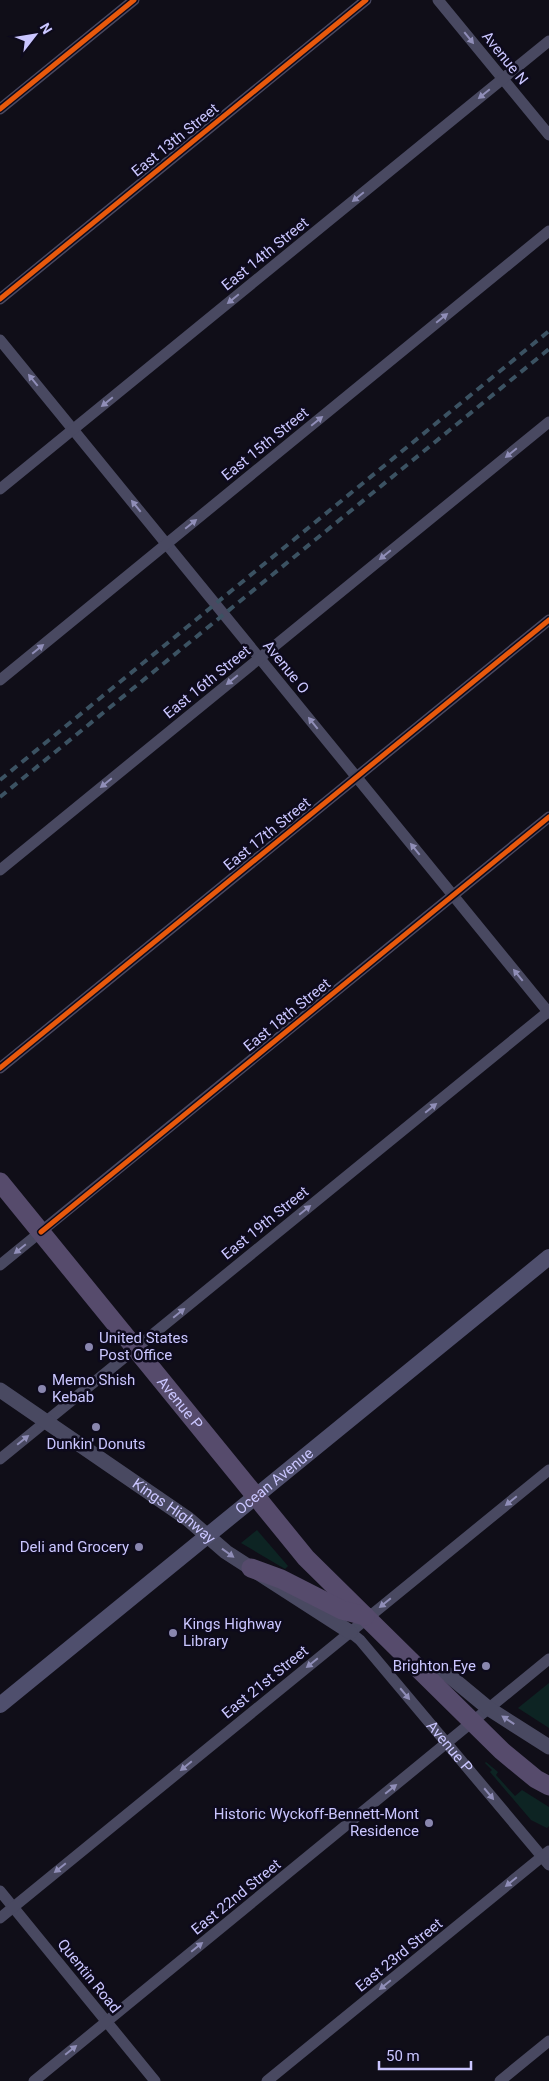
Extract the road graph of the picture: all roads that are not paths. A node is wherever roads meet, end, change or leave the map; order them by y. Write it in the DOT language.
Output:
graph roads {
  1 [pos="134,0"];
  2 [pos="366,0"];
  3 [pos="438,0"];
  4 [pos="549,41"];
  5 [pos="503,79"];
  6 [pos="0,109"];
  7 [pos="549,135"];
  8 [pos="549,231"];
  9 [pos="0,299"];
  10 [pos="0,340"];
  11 [pos="549,422"];
  12 [pos="73,430"];
  13 [pos="0,489"];
  14 [pos="166,544"];
  15 [pos="549,620"];
  16 [pos="260,658"];
  17 [pos="0,680"];
  18 [pos="356,777"];
  19 [pos="549,818"];
  20 [pos="0,870"];
  21 [pos="453,896"];
  22 [pos="549,1012"];
  23 [pos="0,1068"];
  24 [pos="0,1182"];
  25 [pos="41,1232"];
  26 [pos="549,1257"];
  27 [pos="0,1265"];
  28 [pos="136,1348"];
  29 [pos="0,1390"];
  30 [pos="46,1421"];
  31 [pos="0,1459"];
  32 [pos="549,1470"];
  33 [pos="257,1496"];
  34 [pos="207,1536"];
  35 [pos="251,1568"];
  36 [pos="368,1617"];
  37 [pos="350,1632"];
  38 [pos="549,1659"];
  39 [pos="425,1674"];
  40 [pos="0,1705"];
  41 [pos="488,1708"];
  42 [pos="472,1722"];
  43 [pos="446,1744"];
  44 [pos="549,1747"];
  45 [pos="549,1786"];
  46 [pos="547,1858"];
  47 [pos="0,1891"];
  48 [pos="13,1907"];
  49 [pos="0,1918"];
  50 [pos="106,2022"];
  51 [pos="549,2041"];
  52 [pos="34,2081"];
  53 [pos="155,2081"];
  54 [pos="267,2081"];
  55 [pos="500,2081"];
  1 -- 6 [label="street"];
  2 -- 9 [label="street, East 13th Street"];
  3 -- 5 [label="street, Avenue N, one-way"];
  4 -- 5 [label="street, East 14th Street"];
  5 -- 7 [label="street, Avenue N"];
  5 -- 12 [label="street, East 14th Street, one-way"];
  14 -- 8 [label="street, East 15th Street, one-way"];
  12 -- 10 [label="street, Avenue O, one-way"];
  11 -- 16 [label="street, East 16th Street, one-way"];
  12 -- 13 [label="street, East 14th Street"];
  14 -- 12 [label="street, Avenue O, one-way"];
  14 -- 16 [label="street, Avenue O"];
  17 -- 14 [label="street, East 15th Street, one-way"];
  15 -- 18 [label="street, East 17th Street"];
  18 -- 16 [label="street, Avenue O, one-way"];
  16 -- 20 [label="street, East 16th Street, one-way"];
  21 -- 18 [label="street, Avenue O, one-way"];
  18 -- 23 [label="street, East 17th Street"];
  19 -- 21 [label="street, East 18th Street"];
  22 -- 21 [label="street, Avenue O, one-way"];
  21 -- 25 [label="street, East 18th Street"];
  28 -- 22 [label="street, East 19th Street, one-way"];
  24 -- 25 [label="main road, Avenue P"];
  25 -- 27 [label="street, East 18th Street, one-way"];
  25 -- 28 [label="main road, Avenue P"];
  26 -- 33 [label="main road, Ocean Avenue"];
  28 -- 30 [label="street, East 19th Street"];
  28 -- 33 [label="main road, Avenue P"];
  29 -- 30 [label="street, Kings Highway"];
  31 -- 30 [label="street, East 19th Street, one-way"];
  30 -- 34 [label="street, Kings Highway"];
  32 -- 36 [label="street, East 21st Street, one-way"];
  33 -- 34 [label="main road, Ocean Avenue"];
  33 -- 36 [label="main road, Avenue P"];
  34 -- 35 [label="street, Kings Highway, one-way"];
  34 -- 40 [label="main road, Ocean Avenue"];
  35 -- 36 [label="main road"];
  35 -- 37 [label="street, Kings Highway"];
  36 -- 37 [label="street, East 21st Street"];
  36 -- 39 [label="main road"];
  37 -- 43 [label="street, Avenue P, one-way"];
  37 -- 48 [label="street, East 21st Street, one-way"];
  38 -- 41 [label="street, East 22nd Street"];
  39 -- 41 [label="street"];
  39 -- 42 [label="main road"];
  41 -- 42 [label="street, East 22nd Street"];
  44 -- 41 [label="street, one-way"];
  42 -- 43 [label="street, East 22nd Street"];
  42 -- 45 [label="main road"];
  43 -- 46 [label="street, Avenue P, one-way"];
  50 -- 43 [label="street, East 22nd Street, one-way"];
  46 -- 54 [label="street, East 23rd Street, one-way"];
  47 -- 48 [label="street, Quentin Road"];
  48 -- 49 [label="street, East 21st Street"];
  48 -- 50 [label="street, Quentin Road"];
  52 -- 50 [label="street, East 22nd Street, one-way"];
  50 -- 53 [label="street, Quentin Road"];
  51 -- 55 [label="street"];
}
